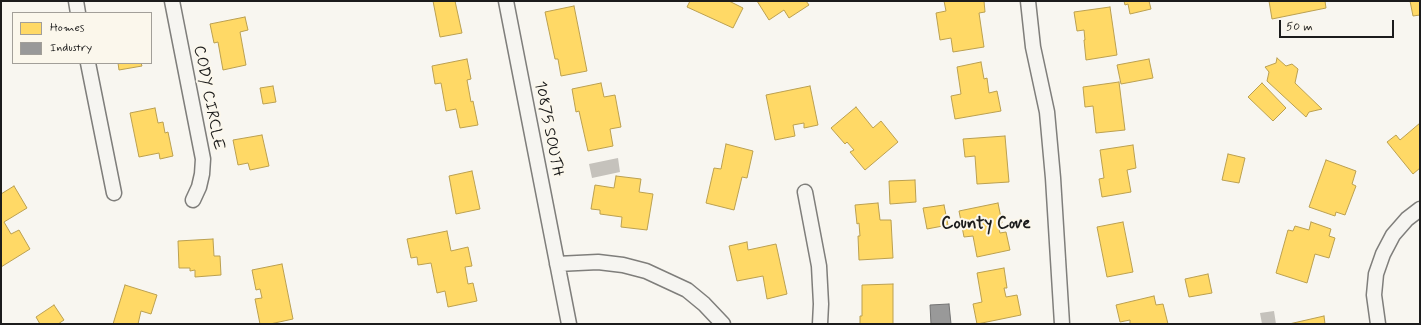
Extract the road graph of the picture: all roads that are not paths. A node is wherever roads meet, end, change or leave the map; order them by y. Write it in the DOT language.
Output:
graph roads {
  1 [pos="76,1"];
  2 [pos="172,1"];
  3 [pos="506,1"];
  4 [pos="1028,1"];
  5 [pos="78,12"];
  6 [pos="88,64"];
  7 [pos="805,192"];
  8 [pos="114,193"];
  9 [pos="194,200"];
  10 [pos="1420,209"];
  11 [pos="557,264"];
  12 [pos="569,324"];
  13 [pos="723,324"];
  14 [pos="820,324"];
  15 [pos="1062,324"];
  16 [pos="1378,324"];
  1 -- 5 [label="street"];
  2 -- 9 [label="street, CODY CIRCLE"];
  3 -- 11 [label="street, 10875 SOUTH"];
  4 -- 15 [label="street"];
  6 -- 8 [label="street"];
  7 -- 14 [label="street"];
  10 -- 16 [label="street"];
  11 -- 12 [label="street, 10875 SOUTH"];
  11 -- 13 [label="street"];
}
